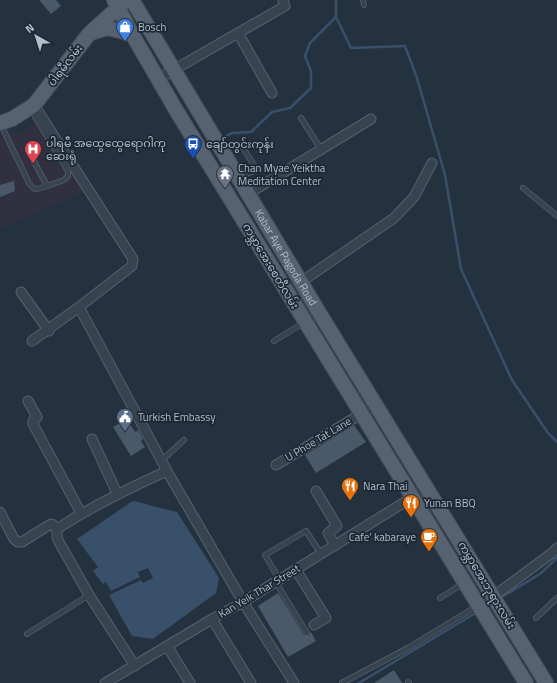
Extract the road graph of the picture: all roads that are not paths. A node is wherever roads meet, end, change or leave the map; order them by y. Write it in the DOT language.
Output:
graph roads {
  1 [pos="105,0"];
  2 [pos="132,0"];
  3 [pos="143,0"];
  4 [pos="284,0"];
  5 [pos="119,2"];
  6 [pos="148,27"];
  7 [pos="238,33"];
  8 [pos="89,34"];
  9 [pos="132,34"];
  10 [pos="174,70"];
  11 [pos="158,78"];
  12 [pos="272,92"];
  13 [pos="192,100"];
  14 [pos="32,107"];
  15 [pos="176,110"];
  16 [pos="301,118"];
  17 [pos="371,119"];
  18 [pos="0,123"];
  19 [pos="243,148"];
  20 [pos="321,149"];
  21 [pos="30,154"];
  22 [pos="432,163"];
  23 [pos="237,177"];
  24 [pos="47,186"];
  25 [pos="523,188"];
  26 [pos="240,199"];
  27 [pos="557,216"];
  28 [pos="301,282"];
  29 [pos="21,292"];
  30 [pos="79,308"];
  31 [pos="320,314"];
  32 [pos="305,322"];
  33 [pos="49,331"];
  34 [pos="32,341"];
  35 [pos="274,341"];
  36 [pos="28,401"];
  37 [pos="376,405"];
  38 [pos="361,414"];
  39 [pos="92,439"];
  40 [pos="184,440"];
  41 [pos="161,461"];
  42 [pos="276,465"];
  43 [pos="167,471"];
  44 [pos="426,487"];
  45 [pos="316,491"];
  46 [pos="117,493"];
  47 [pos="413,497"];
  48 [pos="0,512"];
  49 [pos="81,513"];
  50 [pos="57,529"];
  51 [pos="335,546"];
  52 [pos="557,548"];
  53 [pos="321,554"];
  54 [pos="296,570"];
  55 [pos="277,580"];
  56 [pos="465,583"];
  57 [pos="89,595"];
  58 [pos="494,596"];
  59 [pos="440,598"];
  60 [pos="557,598"];
  61 [pos="243,602"];
  62 [pos="481,609"];
  63 [pos="536,618"];
  64 [pos="212,619"];
  65 [pos="314,625"];
  66 [pos="307,633"];
  67 [pos="27,634"];
  68 [pos="517,635"];
  69 [pos="502,644"];
  70 [pos="167,646"];
  71 [pos="135,666"];
  72 [pos="110,682"];
  73 [pos="190,683"];
  74 [pos="251,683"];
  75 [pos="294,683"];
  76 [pos="342,683"];
  77 [pos="526,683"];
  78 [pos="546,683"];
  1 -- 8 [label="main road"];
  2 -- 6 [label="main road"];
  3 -- 6 [label="main road"];
  4 -- 7 [label="street"];
  5 -- 8 [label="main road, ပါရမီလမ်း"];
  5 -- 9 [label="main road"];
  6 -- 10 [label="main road, Kabar Aye Pagoda Road"];
  7 -- 10 [label="street"];
  7 -- 12 [label="street"];
  8 -- 9 [label="main road"];
  8 -- 14 [label="main road, ပါရမီလမ်း"];
  9 -- 11 [label="main road, ကမ္ဘာအေးစေတီလမ်း"];
  10 -- 11 [label="street"];
  10 -- 13 [label="main road, Kabar Aye Pagoda Road"];
  11 -- 15 [label="main road, ကမ္ဘာအေးစေတီလမ်း"];
  13 -- 15 [label="main road"];
  13 -- 23 [label="main road, Kabar Aye Pagoda Road"];
  14 -- 18 [label="main road, ပါရမီလမ်း"];
  14 -- 24 [label="lane"];
  14 -- 30 [label="street"];
  15 -- 26 [label="main road, ကမ္ဘာအေးစေတီလမ်း"];
  16 -- 20 [label="lane"];
  17 -- 20 [label="street"];
  18 -- 24 [label="lane"];
  19 -- 23 [label="lane"];
  20 -- 26 [label="street"];
  21 -- 24 [label="lane"];
  22 -- 28 [label="street"];
  23 -- 26 [label="main road, Kabar Aye Pagoda Road"];
  25 -- 27 [label="lane"];
  26 -- 28 [label="main road, Kabar Aye Pagoda Road"];
  26 -- 32 [label="main road, ကမ္ဘာအေးစေတီလမ်း"];
  28 -- 31 [label="main road, Kabar Aye Pagoda Road"];
  29 -- 33 [label="street"];
  30 -- 33 [label="street"];
  30 -- 41 [label="street"];
  31 -- 32 [label="lane"];
  31 -- 37 [label="main road, Kabar Aye Pagoda Road"];
  32 -- 35 [label="lane"];
  32 -- 38 [label="main road, ကမ္ဘာအေးစေတီလမ်း"];
  33 -- 34 [label="street"];
  36 -- 49 [label="street"];
  37 -- 38 [label="street, U Phoe Tat Lane"];
  37 -- 44 [label="main road, Kabar Aye Pagoda Road"];
  38 -- 42 [label="street, U Phoe Tat Lane"];
  38 -- 47 [label="main road, ကမ္ဘာအေးစေတီလမ်း"];
  39 -- 46 [label="street"];
  40 -- 41 [label="lane"];
  41 -- 43 [label="street"];
  43 -- 46 [label="street"];
  43 -- 61 [label="street"];
  44 -- 47 [label="street, Kan Yeik Thar Street"];
  44 -- 58 [label="main road, ကမ္ဘာအေးဘုရားလမ်း"];
  45 -- 51 [label="street"];
  46 -- 49 [label="street"];
  47 -- 51 [label="street, Kan Yeik Thar Street"];
  47 -- 56 [label="main road, ကမ္ဘာအေးဘုရားလမ်း"];
  48 -- 50 [label="street"];
  49 -- 50 [label="street"];
  50 -- 57 [label="street"];
  51 -- 53 [label="street, Kan Yeik Thar Street"];
  52 -- 58 [label="street"];
  53 -- 54 [label="street, Kan Yeik Thar Street"];
  53 -- 55 [label="lane"];
  54 -- 55 [label="street, Kan Yeik Thar Street"];
  54 -- 65 [label="street"];
  55 -- 61 [label="street, Kan Yeik Thar Street"];
  55 -- 66 [label="lane"];
  56 -- 59 [label="lane"];
  56 -- 62 [label="main road, ကမ္ဘာအေးဘုရားလမ်း"];
  57 -- 67 [label="lane"];
  57 -- 71 [label="street"];
  58 -- 62 [label="street"];
  58 -- 68 [label="main road, ကမ္ဘာအေးဘုရားလမ်း"];
  60 -- 63 [label="lane"];
  61 -- 64 [label="street, Kan Yeik Thar Street"];
  61 -- 75 [label="street"];
  62 -- 69 [label="main road, ကမ္ဘာအေးဘုရားလမ်း"];
  62 -- 76 [label="lane"];
  64 -- 70 [label="street, Kan Yeik Thar Street"];
  64 -- 74 [label="street"];
  68 -- 69 [label="main road"];
  68 -- 78 [label="main road, ကမ္ဘာအေးဘုရားလမ်း"];
  69 -- 77 [label="main road, ကမ္ဘာအေးဘုရားလမ်း"];
  70 -- 71 [label="street, Kan Yeik Thar Street"];
  70 -- 73 [label="street"];
  71 -- 72 [label="street, Kan Yeik Thar Street"];
}
